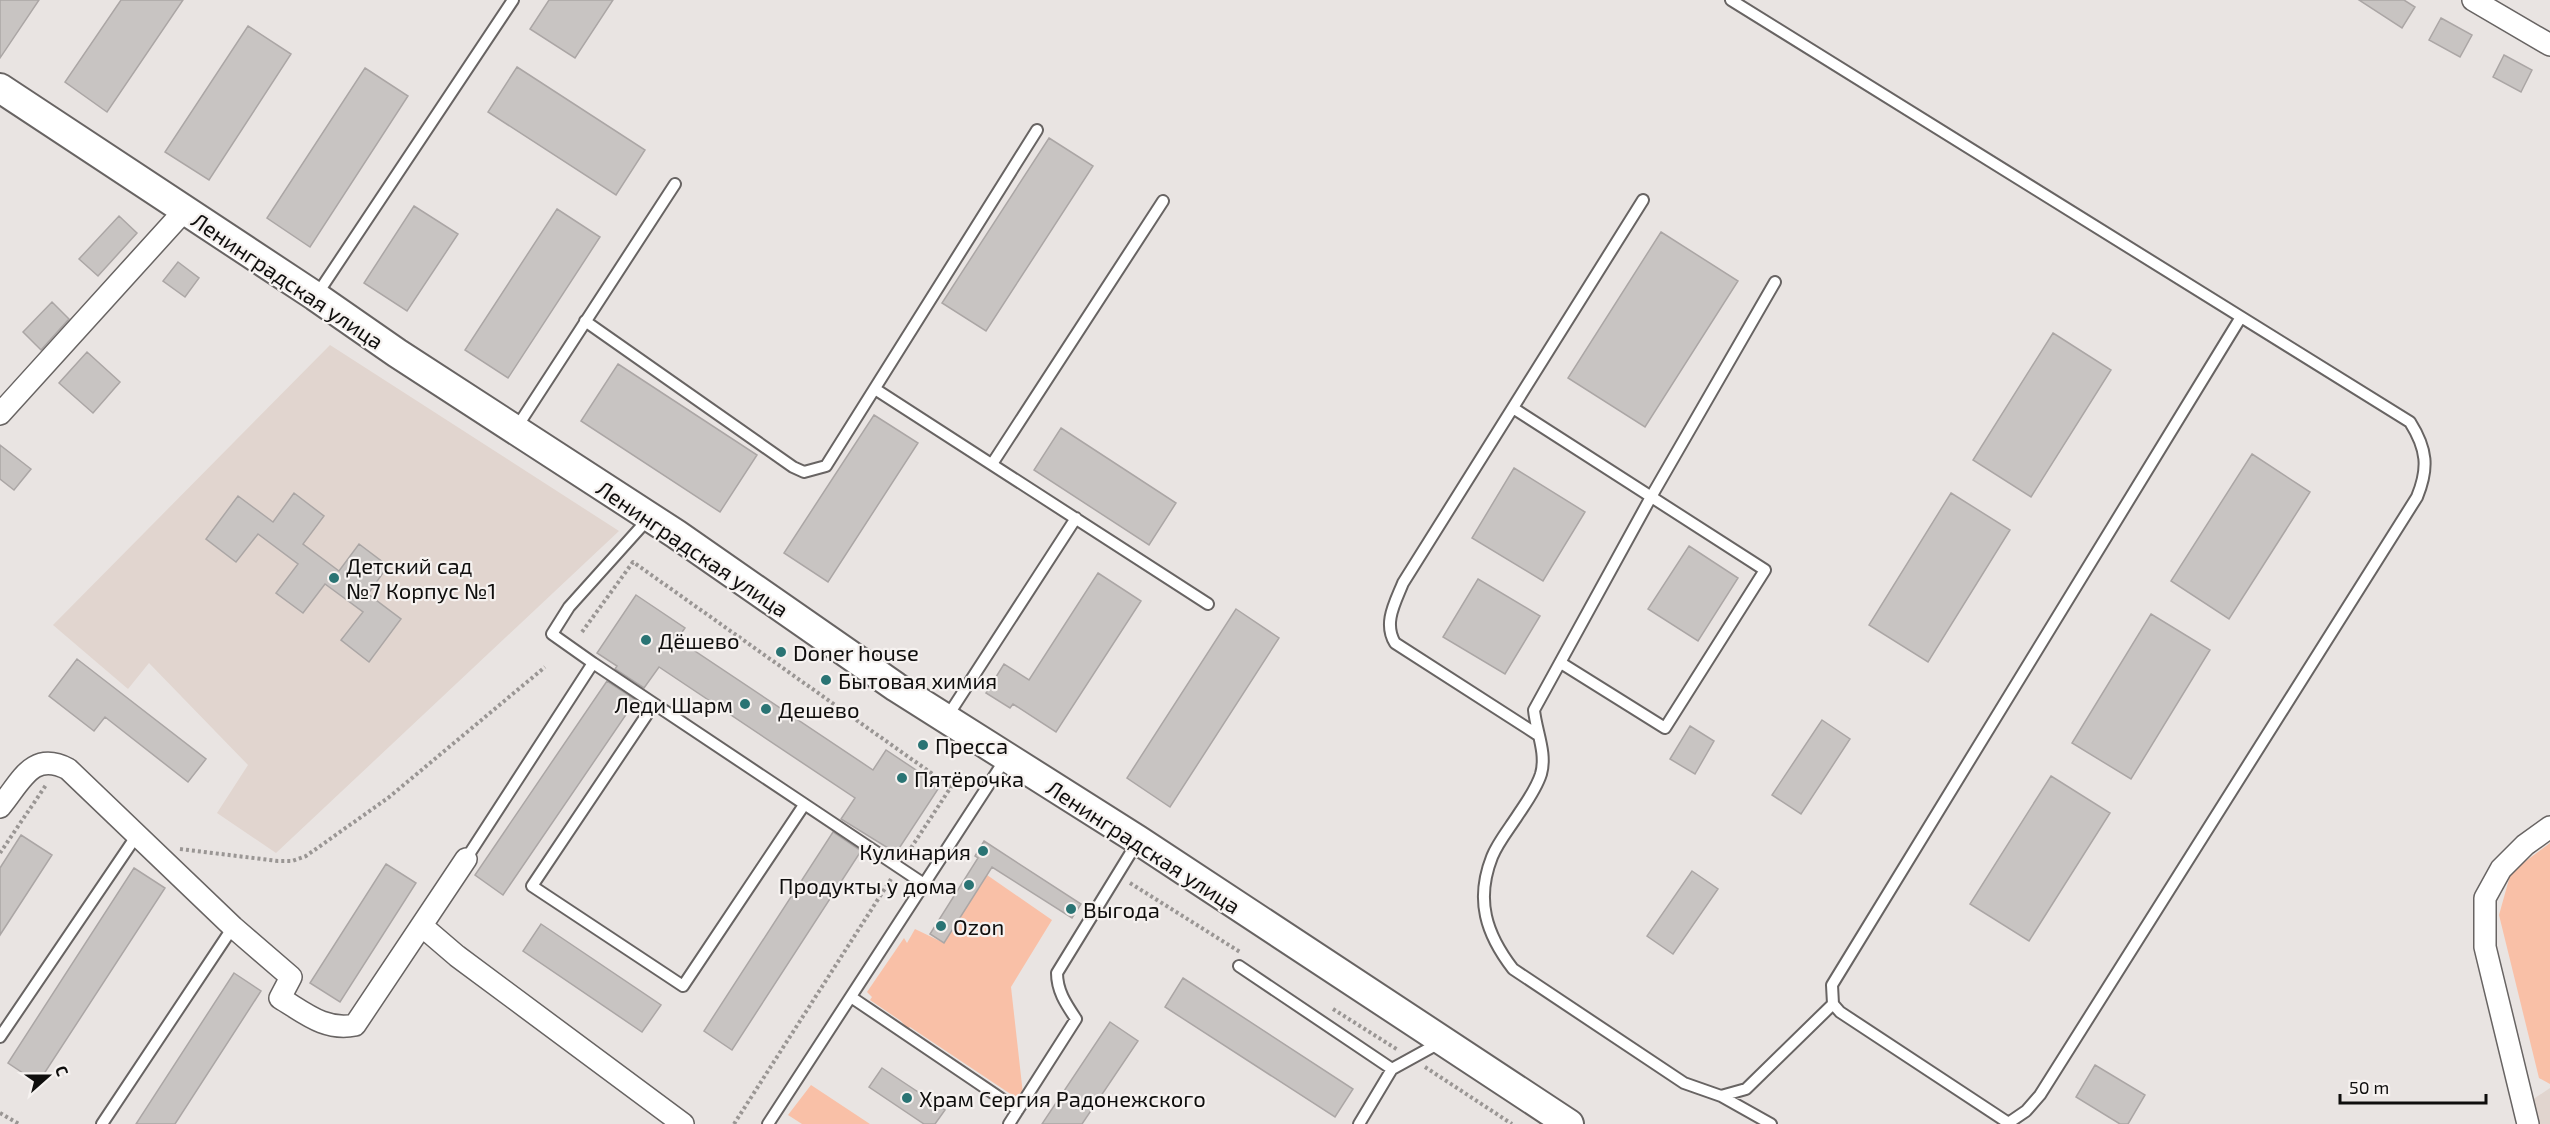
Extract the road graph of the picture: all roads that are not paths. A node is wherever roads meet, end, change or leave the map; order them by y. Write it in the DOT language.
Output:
graph roads {
  1 [pos="513,0"];
  2 [pos="1731,0"];
  3 [pos="2473,0"];
  4 [pos="2550,45"];
  5 [pos="0,88"];
  6 [pos="1037,130"];
  7 [pos="675,184"];
  8 [pos="1643,200"];
  9 [pos="1163,201"];
  10 [pos="184,211"];
  11 [pos="1775,282"];
  12 [pos="315,296"];
  13 [pos="2241,317"];
  14 [pos="585,321"];
  15 [pos="875,389"];
  16 [pos="1513,408"];
  17 [pos="0,414"];
  18 [pos="515,430"];
  19 [pos="992,464"];
  20 [pos="1651,497"];
  21 [pos="649,518"];
  22 [pos="1076,518"];
  23 [pos="1209,604"];
  24 [pos="592,663"];
  25 [pos="1561,663"];
  26 [pos="654,704"];
  27 [pos="945,719"];
  28 [pos="1538,735"];
  29 [pos="1006,758"];
  30 [pos="804,805"];
  31 [pos="0,807"];
  32 [pos="2550,827"];
  33 [pos="142,840"];
  34 [pos="1138,840"];
  35 [pos="466,859"];
  36 [pos="924,884"];
  37 [pos="422,926"];
  38 [pos="233,927"];
  39 [pos="1239,966"];
  40 [pos="851,997"];
  41 [pos="1833,1004"];
  42 [pos="0,1037"];
  43 [pos="1444,1041"];
  44 [pos="1392,1069"];
  45 [pos="1721,1096"];
  46 [pos="1018,1110"];
  47 [pos="102,1124"];
  48 [pos="684,1124"];
  49 [pos="768,1124"];
  50 [pos="1009,1124"];
  51 [pos="1359,1124"];
  52 [pos="1569,1124"];
  53 [pos="1770,1124"];
  54 [pos="2009,1124"];
  55 [pos="2528,1124"];
  1 -- 12 [label="lane"];
  2 -- 13 [label="lane"];
  3 -- 4 [label="street"];
  5 -- 10 [label="street, Ленинградская улица"];
  6 -- 15 [label="lane"];
  7 -- 14 [label="lane"];
  8 -- 16 [label="lane"];
  9 -- 19 [label="lane"];
  10 -- 12 [label="street, Ленинградская улица"];
  10 -- 17 [label="street"];
  11 -- 20 [label="lane"];
  12 -- 18 [label="street, Ленинградская улица"];
  13 -- 41 [label="lane"];
  13 -- 54 [label="lane"];
  14 -- 15 [label="lane"];
  14 -- 18 [label="lane"];
  15 -- 19 [label="lane"];
  16 -- 20 [label="lane"];
  16 -- 28 [label="lane"];
  18 -- 21 [label="street, Ленинградская улица"];
  19 -- 22 [label="lane"];
  20 -- 25 [label="lane"];
  20 -- 25 [label="lane"];
  21 -- 24 [label="lane"];
  21 -- 27 [label="street, Ленинградская улица"];
  22 -- 23 [label="lane"];
  22 -- 27 [label="lane"];
  24 -- 26 [label="lane"];
  24 -- 35 [label="lane"];
  25 -- 28 [label="lane"];
  26 -- 30 [label="lane"];
  26 -- 30 [label="lane"];
  27 -- 29 [label="street, Ленинградская улица"];
  28 -- 45 [label="lane"];
  29 -- 34 [label="street, Ленинградская улица"];
  29 -- 36 [label="lane"];
  30 -- 36 [label="lane"];
  31 -- 33 [label="street"];
  32 -- 55 [label="street"];
  33 -- 38 [label="street"];
  33 -- 42 [label="lane"];
  34 -- 43 [label="street, Ленинградская улица"];
  34 -- 46 [label="lane"];
  35 -- 37 [label="street"];
  36 -- 40 [label="lane"];
  37 -- 38 [label="street"];
  37 -- 48 [label="street"];
  38 -- 47 [label="lane"];
  39 -- 44 [label="lane"];
  40 -- 46 [label="lane"];
  40 -- 49 [label="lane"];
  41 -- 45 [label="lane"];
  41 -- 54 [label="lane"];
  43 -- 44 [label="lane"];
  43 -- 52 [label="street, Ленинградская улица"];
  44 -- 51 [label="lane"];
  45 -- 53 [label="lane"];
  46 -- 50 [label="lane"];
}
